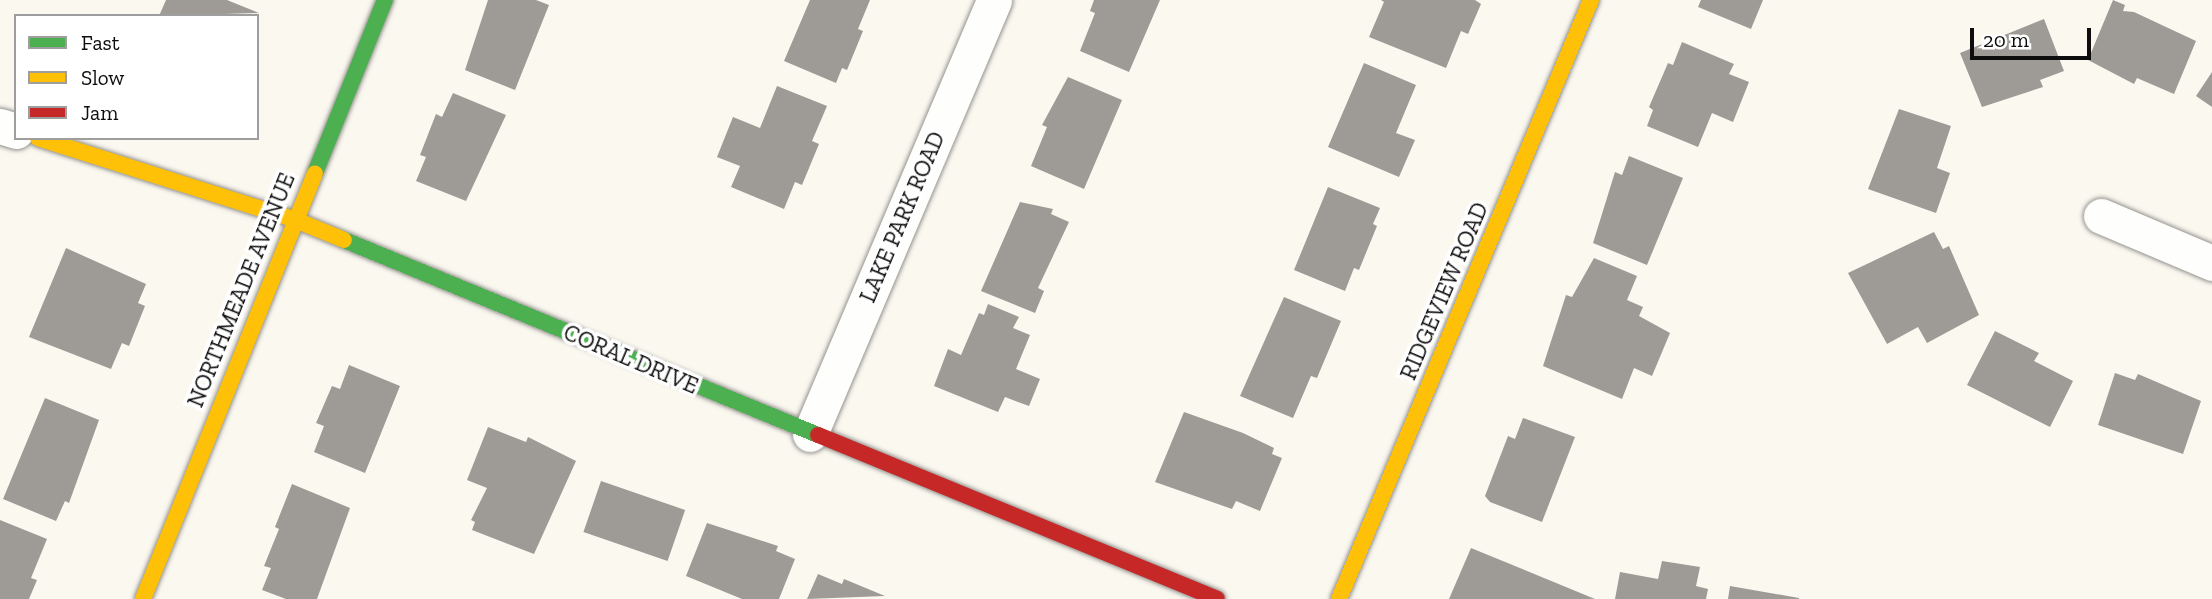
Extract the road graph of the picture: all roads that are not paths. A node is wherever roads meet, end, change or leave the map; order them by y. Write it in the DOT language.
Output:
graph roads {
  1 [pos="385,0"];
  2 [pos="994,0"];
  3 [pos="1591,0"];
  4 [pos="44,140"];
  5 [pos="2101,216"];
  6 [pos="293,219"];
  7 [pos="2212,263"];
  8 [pos="810,434"];
  9 [pos="143,599"];
  10 [pos="1217,599"];
  11 [pos="1339,599"];
  1 -- 6 [label="street, NORTHMEADE AVENUE"];
  2 -- 8 [label="street, LAKE PARK ROAD"];
  3 -- 11 [label="street, RIDGEVIEW ROAD"];
  4 -- 6 [label="street, CORAL DRIVE"];
  5 -- 7 [label="street"];
  6 -- 8 [label="street, CORAL DRIVE"];
  6 -- 9 [label="street, NORTHMEADE AVENUE"];
  8 -- 10 [label="street, CORAL DRIVE"];
}
